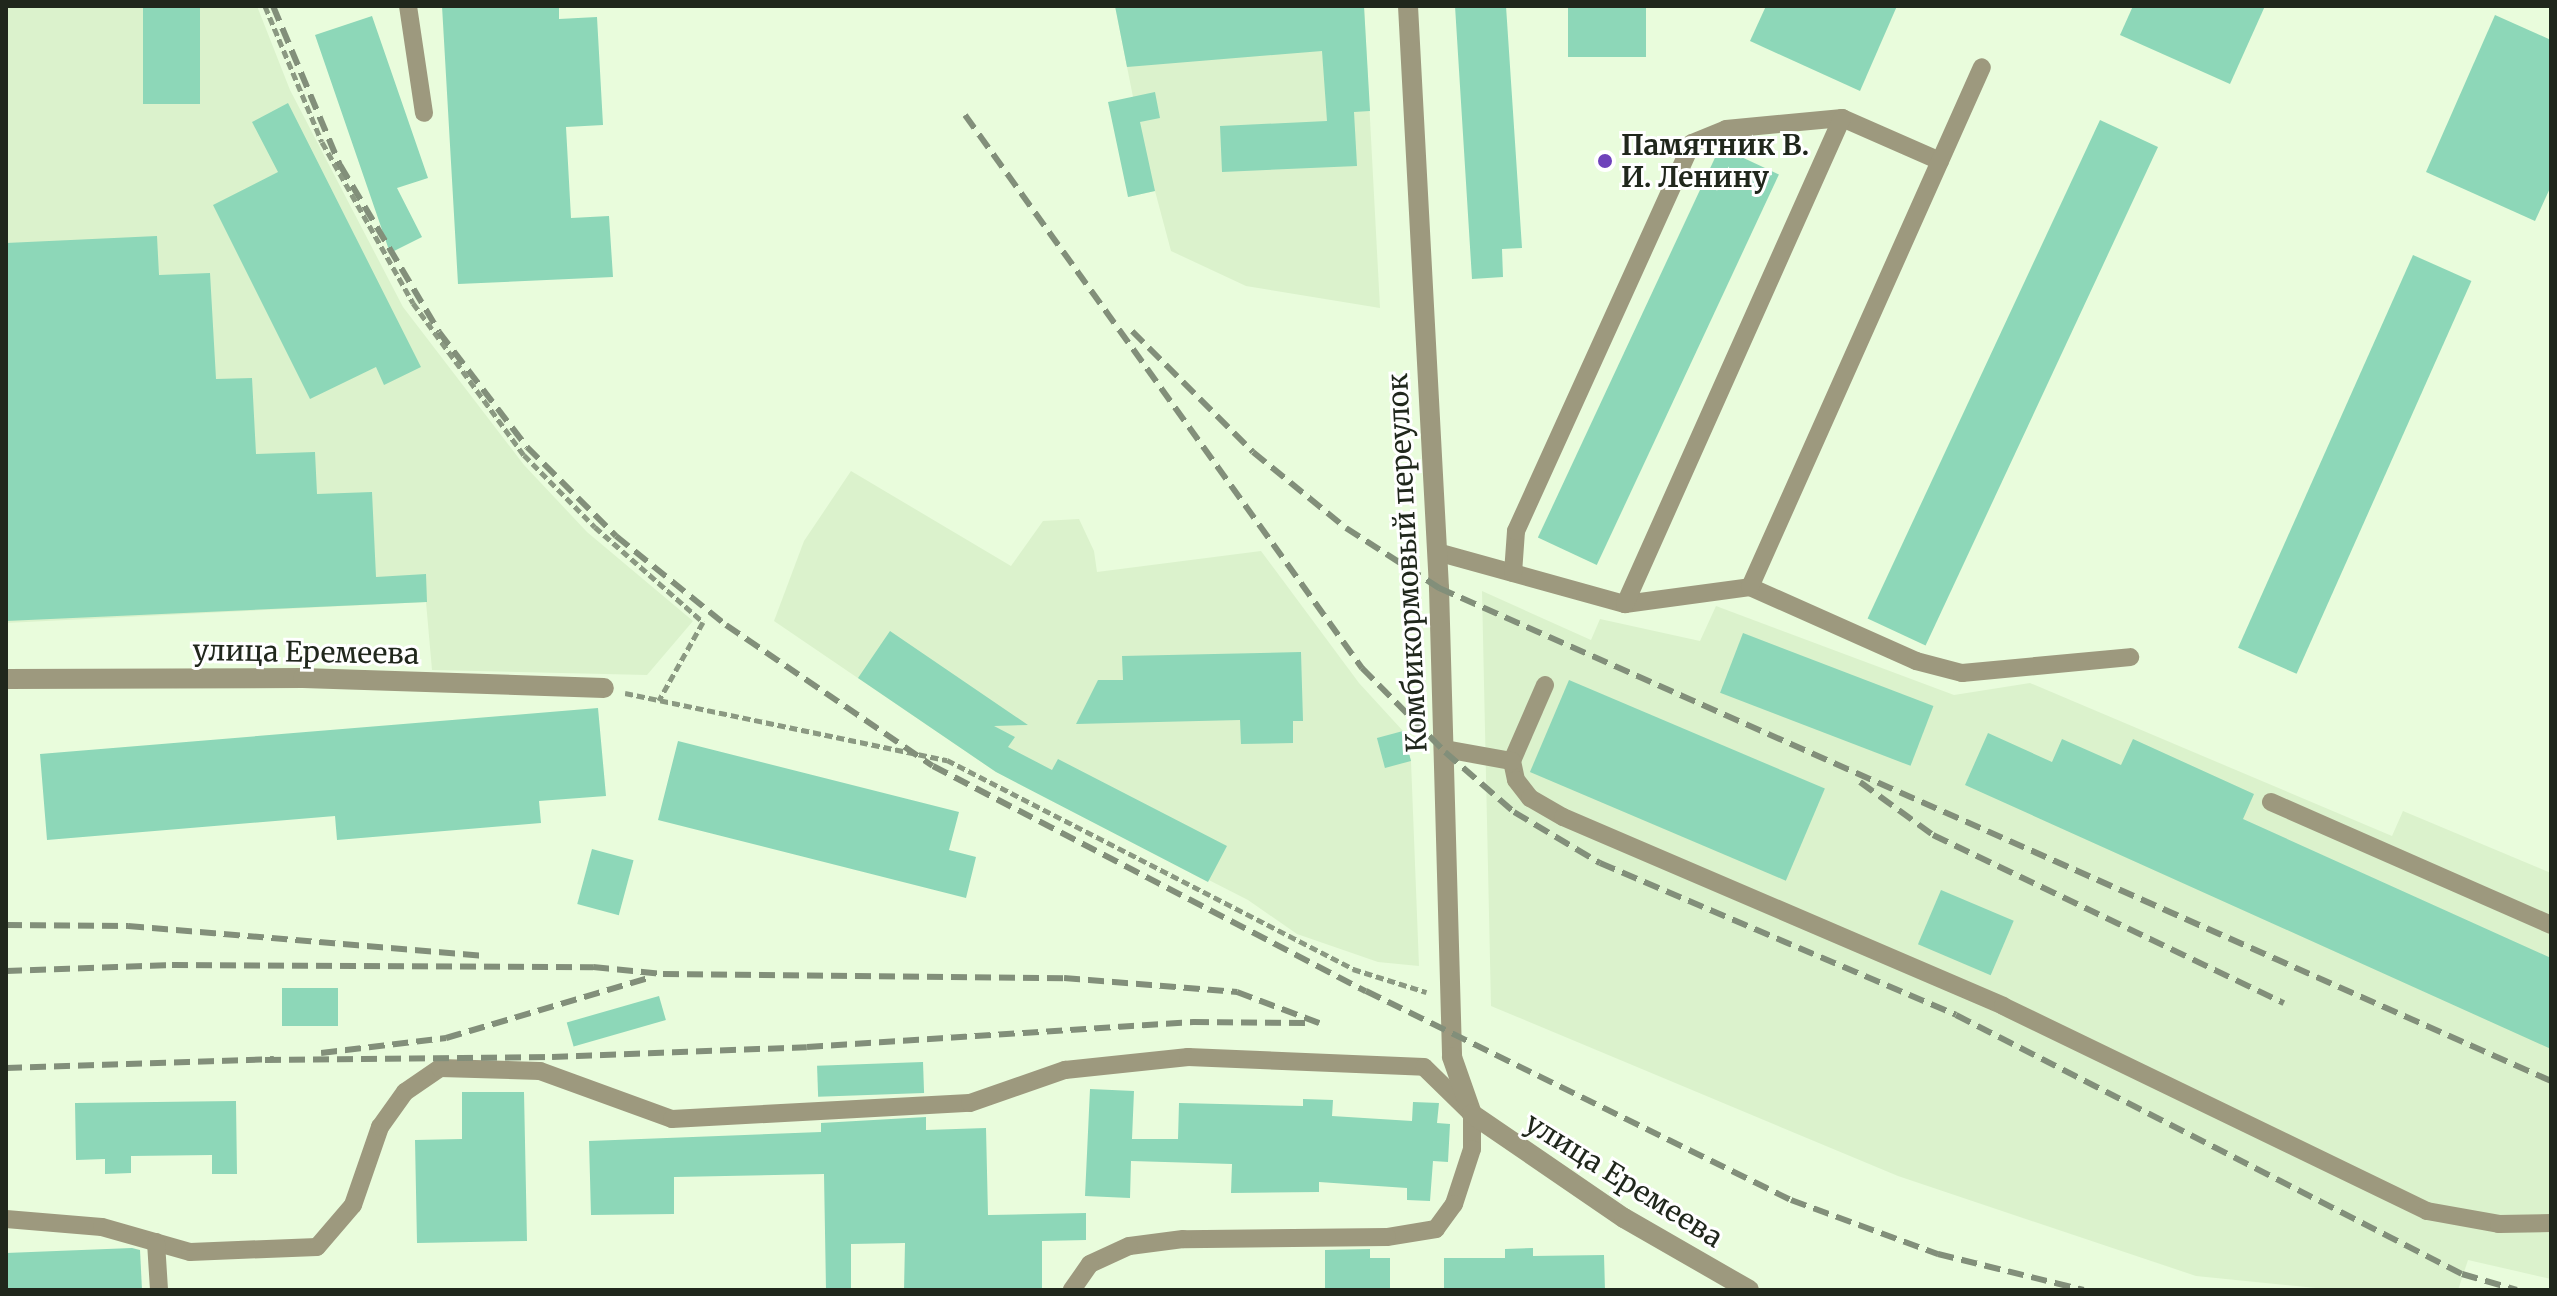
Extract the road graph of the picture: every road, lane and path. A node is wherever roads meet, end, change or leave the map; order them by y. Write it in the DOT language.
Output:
graph roads {
  1 [pos="265,6"];
  2 [pos="408,6"];
  3 [pos="1408,6"];
  4 [pos="1982,67"];
  5 [pos="424,113"];
  6 [pos="1842,118"];
  7 [pos="1940,161"];
  8 [pos="1437,552"];
  9 [pos="1513,573"];
  10 [pos="1750,587"];
  11 [pos="1625,604"];
  12 [pos="2130,657"];
  13 [pos="6,679"];
  14 [pos="1545,685"];
  15 [pos="604,688"];
  16 [pos="659,700"];
  17 [pos="1445,749"];
  18 [pos="1512,761"];
  19 [pos="2271,802"];
  20 [pos="2551,925"];
  21 [pos="1450,999"];
  22 [pos="1472,1114"];
  23 [pos="6,1219"];
  24 [pos="2551,1223"];
  25 [pos="156,1242"];
  26 [pos="159,1290"];
  27 [pos="1072,1290"];
  28 [pos="1749,1290"];
  1 -- 16 [label="path"];
  2 -- 5 [label="lane"];
  3 -- 8 [label="street, Комбикормовый переулок"];
  4 -- 7 [label="lane"];
  6 -- 7 [label="lane"];
  6 -- 9 [label="lane"];
  6 -- 11 [label="lane"];
  7 -- 10 [label="lane"];
  8 -- 9 [label="lane"];
  8 -- 17 [label="street, Комбикормовый переулок"];
  9 -- 11 [label="lane"];
  10 -- 11 [label="lane"];
  10 -- 12 [label="lane"];
  13 -- 15 [label="street, улица Еремеева"];
  14 -- 18 [label="lane"];
  15 -- 16 [label="path"];
  16 -- 21 [label="path"];
  17 -- 18 [label="lane"];
  17 -- 21 [label="street, Комбикормовый переулок"];
  18 -- 24 [label="lane"];
  19 -- 20 [label="lane"];
  21 -- 22 [label="street, Комбикормовый переулок"];
  22 -- 25 [label="lane"];
  22 -- 27 [label="lane"];
  22 -- 28 [label="street, улица Еремеева"];
  23 -- 25 [label="lane"];
  25 -- 26 [label="lane"];
}
